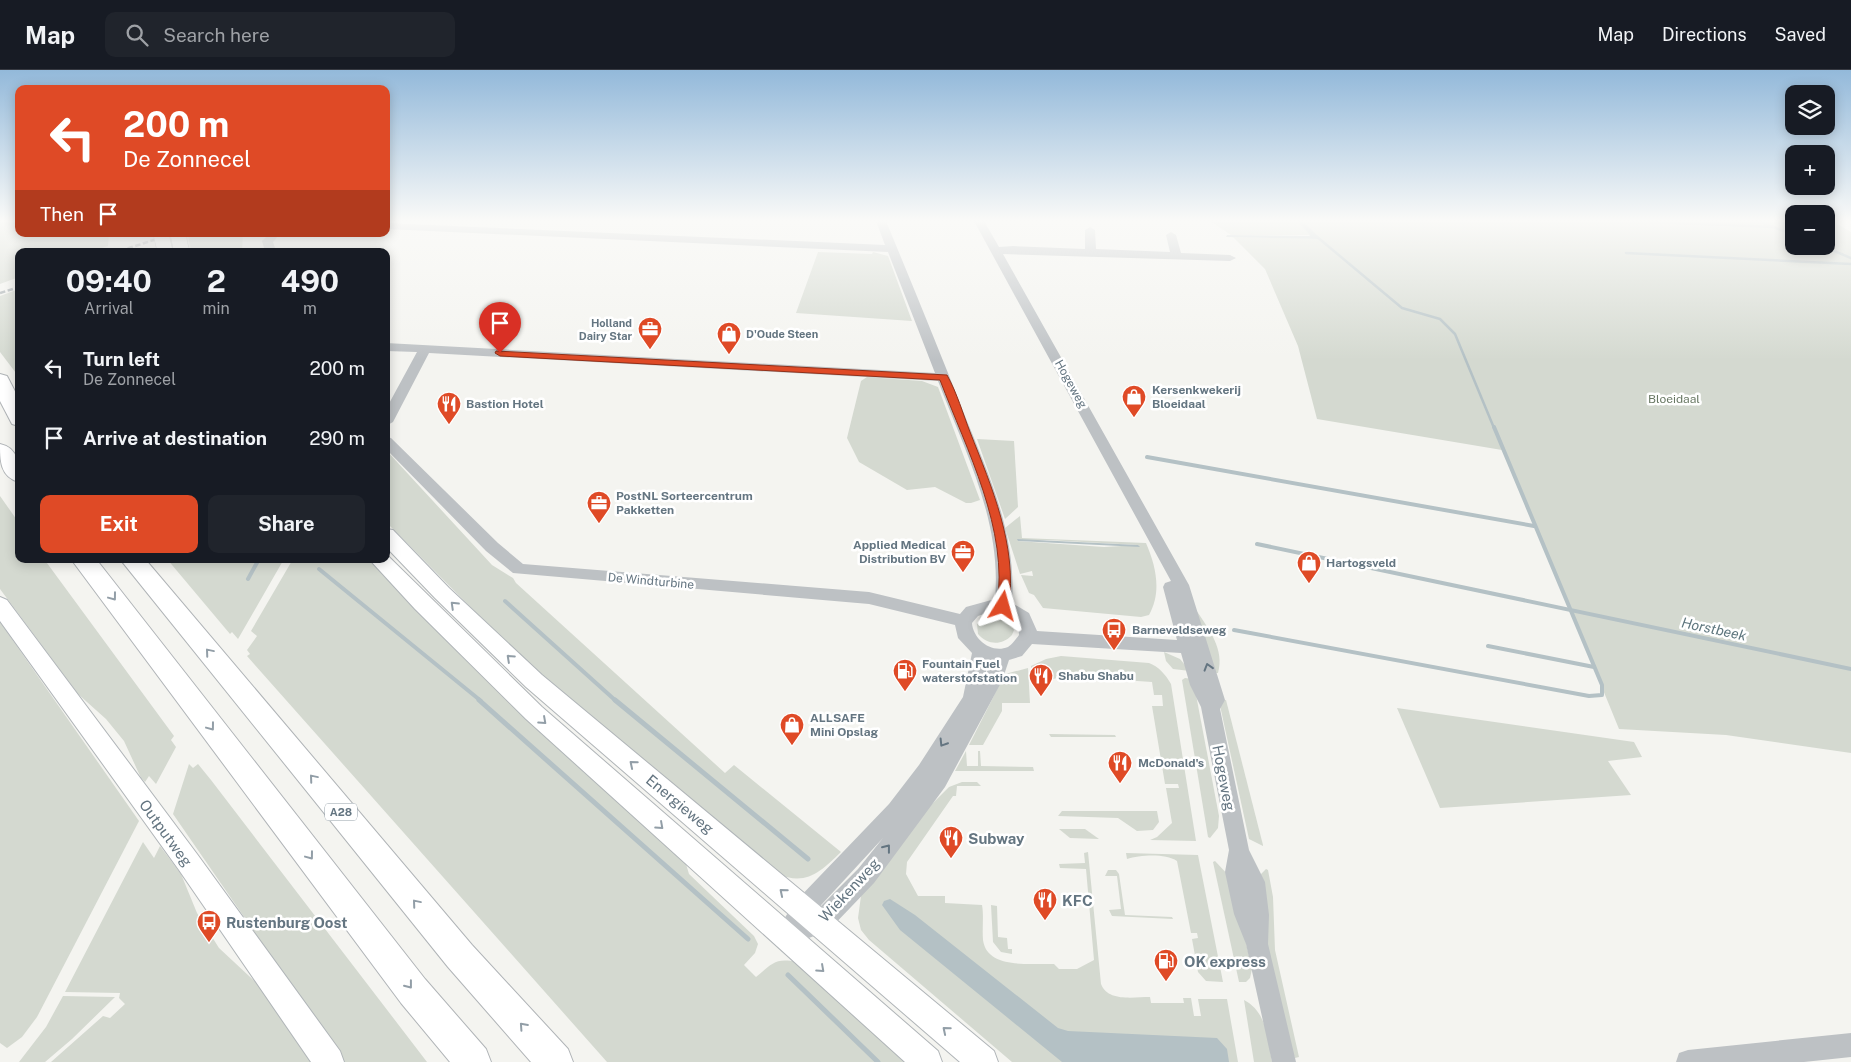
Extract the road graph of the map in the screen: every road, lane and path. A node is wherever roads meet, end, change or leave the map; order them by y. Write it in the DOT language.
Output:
graph roads {
  1 [pos="899,267"];
  2 [pos="1005,267"];
  3 [pos="390,347"];
  4 [pos="425,349"];
  5 [pos="944,377"];
  6 [pos="0,380"];
  7 [pos="0,400"];
  8 [pos="15,412"];
  9 [pos="390,415"];
  10 [pos="15,417"];
  11 [pos="390,445"];
  12 [pos="0,450"];
  13 [pos="15,470"];
  14 [pos="390,539"];
  15 [pos="1161,548"];
  16 [pos="86,563"];
  17 [pos="135,563"];
  18 [pos="383,563"];
  19 [pos="0,605"];
  20 [pos="1003,606"];
  21 [pos="964,621"];
  22 [pos="1028,631"];
  23 [pos="1191,642"];
  24 [pos="982,652"];
  25 [pos="1002,654"];
  26 [pos="1238,850"];
  27 [pos="811,916"];
  28 [pos="784,936"];
  29 [pos="1257,944"];
  30 [pos="1851,1045"];
  31 [pos="329,1062"];
  32 [pos="473,1062"];
  33 [pos="555,1062"];
  34 [pos="927,1062"];
  35 [pos="983,1062"];
  36 [pos="1284,1062"];
  37 [pos="1688,1062"];
  1 -- 5 [label="street"];
  2 -- 15 [label="street, Hogeweg"];
  3 -- 4 [label="street"];
  4 -- 5 [label="street"];
  4 -- 9 [label="street"];
  5 -- 20 [label="street"];
  6 -- 8 [label="highway"];
  7 -- 10 [label="highway"];
  11 -- 21 [label="street, De Windturbine"];
  12 -- 13 [label="highway"];
  27 -- 14 [label="main road, Energieweg, one-way"];
  15 -- 23 [label="street, Hogeweg"];
  16 -- 32 [label="highway, one-way"];
  33 -- 17 [label="highway, A28, one-way"];
  18 -- 28 [label="main road, one-way"];
  19 -- 31 [label="main road, Outputweg"];
  20 -- 21 [label="street"];
  20 -- 22 [label="street"];
  21 -- 24 [label="street"];
  22 -- 23 [label="street"];
  22 -- 25 [label="street"];
  23 -- 26 [label="street, Hogeweg"];
  24 -- 25 [label="street"];
  24 -- 27 [label="street, Wiekenweg, one-way"];
  27 -- 25 [label="street, Wiekenweg, one-way"];
  26 -- 29 [label="street, Hogeweg"];
  27 -- 28 [label="street, Wiekenweg"];
  35 -- 27 [label="main road, Energieweg, one-way"];
  28 -- 34 [label="main road, one-way"];
  29 -- 36 [label="street, Hogeweg"];
  30 -- 37 [label="street"];
}
